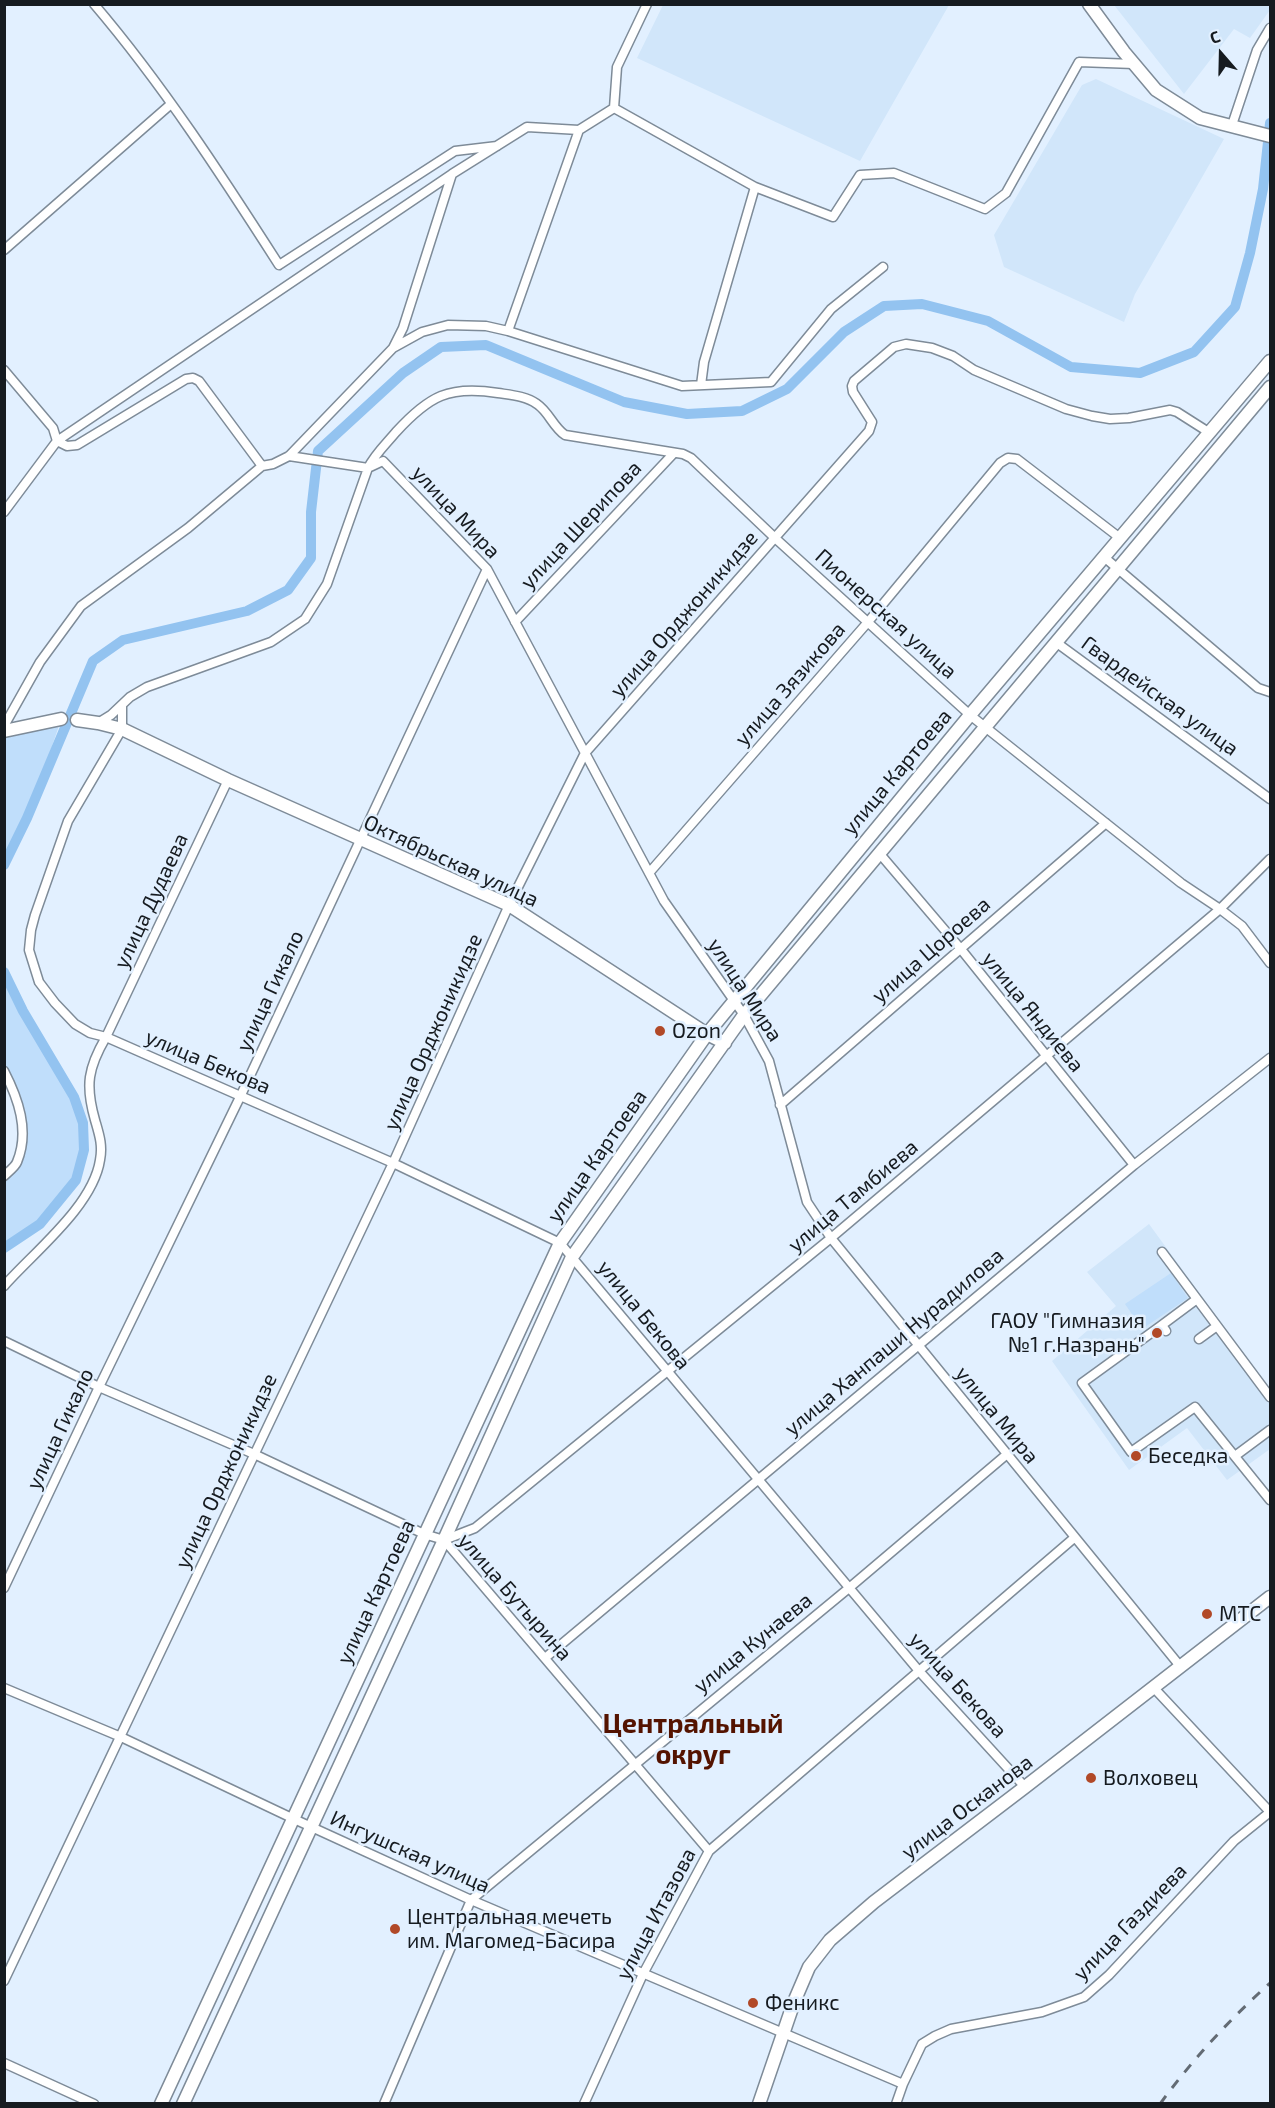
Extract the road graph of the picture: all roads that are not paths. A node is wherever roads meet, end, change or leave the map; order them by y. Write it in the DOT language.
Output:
graph roads {
  1 [pos="94,4"];
  2 [pos="647,4"];
  3 [pos="1089,4"];
  4 [pos="1270,28"];
  5 [pos="1134,64"];
  6 [pos="171,104"];
  7 [pos="614,108"];
  8 [pos="1232,124"];
  9 [pos="579,130"];
  10 [pos="1270,136"];
  11 [pos="497,146"];
  12 [pos="452,174"];
  13 [pos="755,187"];
  14 [pos="4,250"];
  15 [pos="883,267"];
  16 [pos="508,331"];
  17 [pos="393,348"];
  18 [pos="1270,361"];
  19 [pos="4,370"];
  20 [pos="701,385"];
  21 [pos="1270,387"];
  22 [pos="1210,433"];
  23 [pos="57,441"];
  24 [pos="673,454"];
  25 [pos="289,456"];
  26 [pos="262,466"];
  27 [pos="368,468"];
  28 [pos="4,512"];
  29 [pos="775,538"];
  30 [pos="1120,538"];
  31 [pos="1104,557"];
  32 [pos="487,569"];
  33 [pos="1119,569"];
  34 [pos="515,622"];
  35 [pos="868,622"];
  36 [pos="1057,644"];
  37 [pos="1270,692"];
  38 [pos="122,705"];
  39 [pos="970,715"];
  40 [pos="61,719"];
  41 [pos="77,720"];
  42 [pos="98,723"];
  43 [pos="4,726"];
  44 [pos="986,727"];
  45 [pos="122,729"];
  46 [pos="4,731"];
  47 [pos="585,753"];
  48 [pos="228,780"];
  49 [pos="1270,799"];
  50 [pos="1106,823"];
  51 [pos="360,839"];
  52 [pos="880,855"];
  53 [pos="1270,859"];
  54 [pos="649,873"];
  55 [pos="509,905"];
  56 [pos="1220,909"];
  57 [pos="960,948"];
  58 [pos="1270,963"];
  59 [pos="735,999"];
  60 [pos="744,1015"];
  61 [pos="707,1034"];
  62 [pos="106,1037"];
  63 [pos="725,1043"];
  64 [pos="1046,1057"];
  65 [pos="1270,1058"];
  66 [pos="4,1071"];
  67 [pos="241,1095"];
  68 [pos="780,1105"];
  69 [pos="393,1163"];
  70 [pos="1134,1165"];
  71 [pos="4,1176"];
  72 [pos="831,1238"];
  73 [pos="560,1243"];
  74 [pos="1162,1252"];
  75 [pos="572,1257"];
  76 [pos="4,1286"];
  77 [pos="1197,1299"];
  78 [pos="1217,1326"];
  79 [pos="1199,1339"];
  80 [pos="4,1341"];
  81 [pos="917,1345"];
  82 [pos="667,1372"];
  83 [pos="99,1387"];
  84 [pos="1270,1397"];
  85 [pos="1270,1430"];
  86 [pos="254,1454"];
  87 [pos="1006,1455"];
  88 [pos="1235,1456"];
  89 [pos="758,1481"];
  90 [pos="1270,1500"];
  91 [pos="424,1534"];
  92 [pos="1074,1538"];
  93 [pos="444,1540"];
  94 [pos="849,1587"];
  95 [pos="4,1588"];
  96 [pos="1270,1597"];
  97 [pos="544,1658"];
  98 [pos="1180,1666"];
  99 [pos="919,1671"];
  100 [pos="1153,1687"];
  101 [pos="4,1688"];
  102 [pos="121,1737"];
  103 [pos="634,1764"];
  104 [pos="1025,1787"];
  105 [pos="1270,1812"];
  106 [pos="294,1820"];
  107 [pos="311,1827"];
  108 [pos="709,1851"];
  109 [pos="471,1900"];
  110 [pos="643,1974"];
  111 [pos="4,1981"];
  112 [pos="783,2032"];
  113 [pos="4,2063"];
  114 [pos="903,2084"];
  115 [pos="94,2103"];
  116 [pos="160,2103"];
  117 [pos="183,2103"];
  118 [pos="384,2103"];
  119 [pos="584,2103"];
  120 [pos="759,2103"];
  121 [pos="896,2103"];
  1 -- 6 [label="street"];
  2 -- 7 [label="street"];
  3 -- 5 [label="main road"];
  4 -- 8 [label="street"];
  5 -- 8 [label="main road"];
  5 -- 13 [label="street"];
  6 -- 11 [label="street"];
  6 -- 14 [label="street"];
  7 -- 9 [label="street"];
  7 -- 13 [label="street"];
  8 -- 10 [label="main road"];
  9 -- 11 [label="street"];
  9 -- 16 [label="street"];
  11 -- 12 [label="street"];
  12 -- 17 [label="street"];
  12 -- 23 [label="street"];
  13 -- 20 [label="street"];
  15 -- 20 [label="street"];
  16 -- 17 [label="street"];
  16 -- 20 [label="street"];
  17 -- 25 [label="street"];
  18 -- 22 [label="main road, улица Картоева"];
  19 -- 23 [label="street"];
  21 -- 33 [label="main road, улица Картоева"];
  22 -- 29 [label="street, улица Орджоникидзе"];
  22 -- 30 [label="main road, улица Картоева"];
  23 -- 26 [label="street"];
  23 -- 28 [label="street"];
  24 -- 27 [label="street, Пионерская улица"];
  24 -- 29 [label="street, Пионерская улица"];
  24 -- 34 [label="street, улица Шерипова"];
  25 -- 26 [label="street"];
  25 -- 27 [label="street, улица Мира"];
  26 -- 43 [label="street"];
  27 -- 32 [label="street, улица Мира"];
  27 -- 38 [label="street"];
  29 -- 35 [label="street, Пионерская улица"];
  29 -- 47 [label="street, улица Орджоникидзе"];
  30 -- 31 [label="main road, улица Картоева"];
  30 -- 35 [label="street, улица Зязикова"];
  31 -- 33 [label="street"];
  31 -- 39 [label="main road, улица Картоева"];
  32 -- 34 [label="street, улица Мира"];
  32 -- 51 [label="street, улица Гикало"];
  33 -- 36 [label="main road, улица Картоева"];
  33 -- 37 [label="street"];
  34 -- 47 [label="street, улица Мира"];
  35 -- 39 [label="street, Пионерская улица"];
  35 -- 54 [label="street, улица Зязикова"];
  36 -- 44 [label="main road, улица Картоева"];
  36 -- 49 [label="street, Гвардейская улица"];
  38 -- 42 [label="street"];
  38 -- 45 [label="street"];
  39 -- 44 [label="street, Пионерская улица"];
  39 -- 59 [label="main road, улица Картоева"];
  40 -- 46 [label="main road"];
  41 -- 42 [label="main road, Октябрьская улица"];
  42 -- 45 [label="main road, Октябрьская улица"];
  44 -- 50 [label="street, Пионерская улица"];
  44 -- 52 [label="main road, улица Картоева"];
  45 -- 48 [label="main road, Октябрьская улица"];
  45 -- 62 [label="street, улица Бекова"];
  47 -- 54 [label="street, улица Мира"];
  47 -- 55 [label="street, улица Орджоникидзе"];
  48 -- 51 [label="main road, Октябрьская улица"];
  48 -- 62 [label="street, улица Дудаева"];
  50 -- 56 [label="street, Пионерская улица"];
  50 -- 57 [label="street, улица Цороева"];
  51 -- 55 [label="main road, Октябрьская улица"];
  51 -- 67 [label="street, улица Гикало"];
  52 -- 57 [label="street, улица Яндиева"];
  52 -- 60 [label="main road, улица Картоева"];
  53 -- 56 [label="street, улица Тамбиева"];
  54 -- 59 [label="street, улица Мира"];
  55 -- 61 [label="main road, Октябрьская улица"];
  55 -- 69 [label="street, улица Орджоникидзе"];
  56 -- 58 [label="street, Пионерская улица"];
  56 -- 64 [label="street, улица Тамбиева"];
  57 -- 64 [label="street, улица Яндиева"];
  57 -- 68 [label="street, улица Цороева"];
  59 -- 60 [label="street, улица Мира"];
  59 -- 61 [label="main road, улица Картоева"];
  60 -- 63 [label="main road, улица Картоева"];
  60 -- 68 [label="street, улица Мира"];
  61 -- 63 [label="main road, Октябрьская улица"];
  61 -- 73 [label="main road, улица Картоева"];
  62 -- 67 [label="street, улица Бекова"];
  62 -- 76 [label="street, улица Дудаева"];
  63 -- 75 [label="main road, улица Картоева"];
  64 -- 70 [label="street, улица Яндиева"];
  64 -- 72 [label="street, улица Тамбиева"];
  65 -- 70 [label="street, улица Ханпаши Нурадилова"];
  66 -- 71 [label="street"];
  67 -- 69 [label="street, улица Бекова"];
  67 -- 83 [label="street, улица Гикало"];
  68 -- 72 [label="street, улица Мира"];
  69 -- 73 [label="street, улица Бекова"];
  69 -- 86 [label="street, улица Орджоникидзе"];
  70 -- 81 [label="street, улица Ханпаши Нурадилова"];
  72 -- 81 [label="street, улица Мира"];
  72 -- 82 [label="street, улица Тамбиева"];
  73 -- 75 [label="street, улица Бекова"];
  73 -- 91 [label="main road, улица Картоева"];
  74 -- 77 [label="street"];
  75 -- 82 [label="street, улица Бекова"];
  75 -- 93 [label="main road, улица Картоева"];
  77 -- 78 [label="street"];
  77 -- 88 [label="street"];
  78 -- 79 [label="street"];
  78 -- 84 [label="street"];
  80 -- 83 [label="street, улица Бутырина"];
  81 -- 87 [label="street, улица Мира"];
  81 -- 89 [label="street, улица Ханпаши Нурадилова"];
  82 -- 89 [label="street, улица Бекова"];
  82 -- 93 [label="street, улица Тамбиева"];
  83 -- 86 [label="street, улица Бутырина"];
  83 -- 95 [label="street, улица Гикало"];
  85 -- 88 [label="street"];
  86 -- 91 [label="street, улица Бутырина"];
  86 -- 102 [label="street, улица Орджоникидзе"];
  87 -- 92 [label="street, улица Мира"];
  87 -- 94 [label="street, улица Кунаева"];
  88 -- 90 [label="street"];
  89 -- 94 [label="street, улица Бекова"];
  89 -- 97 [label="street, улица Ханпаши Нурадилова"];
  91 -- 93 [label="street, улица Бутырина"];
  91 -- 106 [label="main road, улица Картоева"];
  92 -- 98 [label="street, улица Мира"];
  92 -- 99 [label="street, улица Итазова"];
  93 -- 97 [label="street, улица Бутырина"];
  93 -- 107 [label="main road, улица Картоева"];
  94 -- 99 [label="street, улица Бекова"];
  94 -- 103 [label="street, улица Кунаева"];
  96 -- 98 [label="main road, улица Осканова"];
  97 -- 103 [label="street, улица Бутырина"];
  98 -- 100 [label="main road, улица Осканова"];
  99 -- 104 [label="street, улица Бекова"];
  99 -- 108 [label="street, улица Итазова"];
  100 -- 104 [label="main road, улица Осканова"];
  100 -- 105 [label="street"];
  101 -- 102 [label="street, Ингушская улица"];
  102 -- 106 [label="street, Ингушская улица"];
  102 -- 111 [label="street, улица Орджоникидзе"];
  103 -- 108 [label="street, улица Бутырина"];
  103 -- 109 [label="street, улица Кунаева"];
  104 -- 112 [label="main road, улица Осканова"];
  105 -- 114 [label="street, улица Газдиева"];
  106 -- 107 [label="street, Ингушская улица"];
  106 -- 116 [label="main road, улица Картоева"];
  107 -- 109 [label="street, Ингушская улица"];
  107 -- 117 [label="main road, улица Картоева"];
  108 -- 110 [label="street, улица Итазова"];
  109 -- 110 [label="street, Ингушская улица"];
  109 -- 118 [label="street, улица Кунаева"];
  110 -- 112 [label="street, Ингушская улица"];
  110 -- 119 [label="street, улица Итазова"];
  112 -- 114 [label="street, Ингушская улица"];
  112 -- 120 [label="main road, улица Осканова"];
  113 -- 115 [label="street"];
  114 -- 121 [label="street, улица Газдиева"];
}
